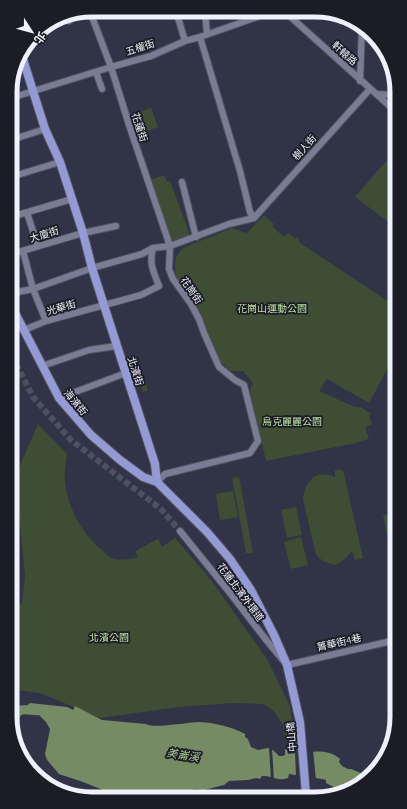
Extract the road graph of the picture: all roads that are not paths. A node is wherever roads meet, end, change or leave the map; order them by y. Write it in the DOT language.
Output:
graph roads {
  1 [pos="92,17"];
  2 [pos="178,17"];
  3 [pos="206,17"];
  4 [pos="257,17"];
  5 [pos="290,17"];
  6 [pos="207,34"];
  7 [pos="362,34"];
  8 [pos="200,37"];
  9 [pos="185,41"];
  10 [pos="24,62"];
  11 [pos="110,67"];
  12 [pos="96,72"];
  13 [pos="360,81"];
  14 [pos="102,89"];
  15 [pos="370,89"];
  16 [pos="32,92"];
  17 [pos="377,94"];
  18 [pos="390,95"];
  19 [pos="17,96"];
  20 [pos="390,106"];
  21 [pos="45,129"];
  22 [pos="17,138"];
  23 [pos="60,162"];
  24 [pos="17,175"];
  25 [pos="182,182"];
  26 [pos="72,199"];
  27 [pos="27,213"];
  28 [pos="17,216"];
  29 [pos="254,218"];
  30 [pos="116,226"];
  31 [pos="83,233"];
  32 [pos="196,237"];
  33 [pos="38,246"];
  34 [pos="170,246"];
  35 [pos="153,248"];
  36 [pos="23,251"];
  37 [pos="17,253"];
  38 [pos="92,268"];
  39 [pos="33,289"];
  40 [pos="17,292"];
  41 [pos="105,305"];
  42 [pos="17,317"];
  43 [pos="46,322"];
  44 [pos="24,330"];
  45 [pos="118,346"];
  46 [pos="42,366"];
  47 [pos="126,373"];
  48 [pos="59,398"];
  49 [pos="157,482"];
  50 [pos="180,531"];
  51 [pos="390,641"];
  52 [pos="287,665"];
  53 [pos="306,792"];
  1 -- 11 [label="street, 花蓮街"];
  2 -- 9 [label="street"];
  3 -- 6 [label="street"];
  4 -- 6 [label="street, 五權街"];
  5 -- 13 [label="street, 軒轅路"];
  6 -- 8 [label="street, 五權街"];
  7 -- 13 [label="street"];
  8 -- 9 [label="street, 五權街"];
  8 -- 29 [label="street"];
  9 -- 11 [label="street, 五權街"];
  10 -- 16 [label="main road, 北濱街"];
  11 -- 12 [label="street, 五權街"];
  11 -- 34 [label="street, 花蓮街"];
  12 -- 14 [label="street"];
  12 -- 16 [label="street, 五權街"];
  13 -- 15 [label="street, 軒轅路"];
  15 -- 17 [label="street, 軒轅路"];
  15 -- 29 [label="street, 樹人街"];
  16 -- 19 [label="street, 五權街"];
  16 -- 21 [label="main road, 北濱街"];
  17 -- 18 [label="street"];
  17 -- 20 [label="street, 軒轅路"];
  21 -- 22 [label="street"];
  21 -- 23 [label="main road, 北濱街"];
  23 -- 24 [label="street"];
  23 -- 26 [label="main road, 北濱街"];
  25 -- 32 [label="street"];
  26 -- 27 [label="street"];
  26 -- 31 [label="main road, 北濱街"];
  27 -- 28 [label="street"];
  27 -- 33 [label="street"];
  29 -- 32 [label="street"];
  30 -- 31 [label="street, 大廈街"];
  31 -- 33 [label="street, 大廈街"];
  31 -- 38 [label="main road, 北濱街"];
  32 -- 34 [label="street"];
  33 -- 36 [label="street, 大廈街"];
  34 -- 35 [label="street"];
  34 -- 49 [label="street, 花崗街"];
  35 -- 38 [label="street"];
  35 -- 41 [label="street, 光華街"];
  36 -- 37 [label="street, 大廈街"];
  36 -- 39 [label="street"];
  38 -- 39 [label="street"];
  38 -- 41 [label="main road, 北濱街"];
  39 -- 40 [label="street"];
  39 -- 43 [label="street"];
  41 -- 43 [label="street, 光華街"];
  41 -- 45 [label="main road, 北濱街"];
  42 -- 44 [label="main road, 海濱街"];
  43 -- 44 [label="street, 光華街"];
  44 -- 46 [label="main road, 海濱街"];
  45 -- 46 [label="street"];
  45 -- 47 [label="main road, 北濱街"];
  46 -- 48 [label="main road, 海濱街"];
  47 -- 48 [label="street"];
  47 -- 49 [label="main road, 北濱街"];
  48 -- 49 [label="main road, 海濱街"];
  49 -- 52 [label="main road"];
  50 -- 52 [label="street, 花蓮北濱外環道"];
  51 -- 52 [label="street, 菁華街4巷"];
  52 -- 53 [label="main road, 中山橋"];
}
